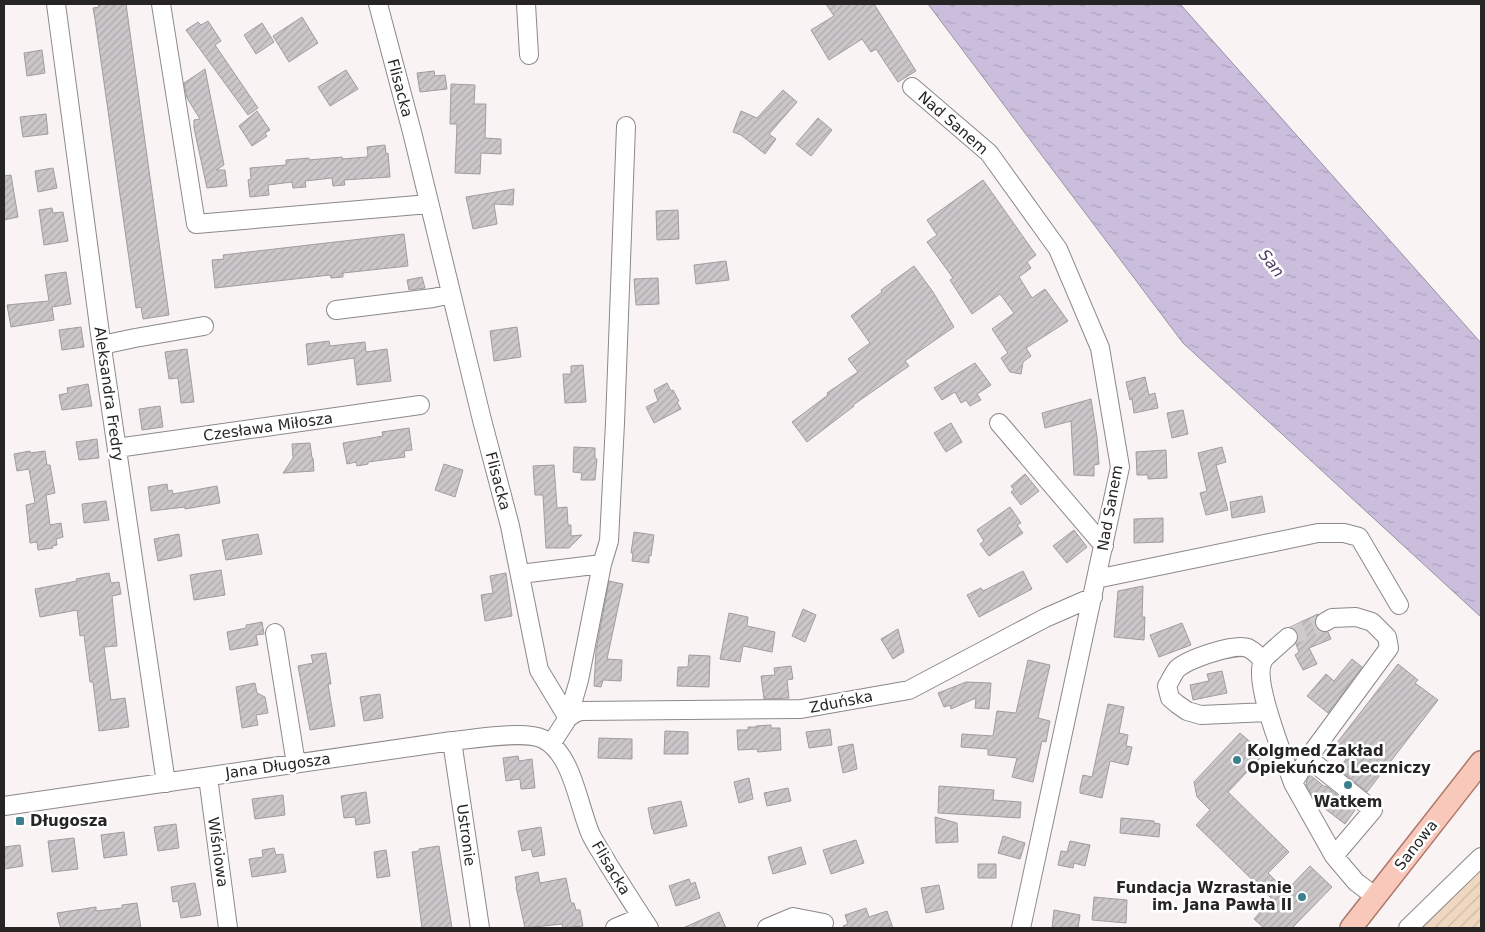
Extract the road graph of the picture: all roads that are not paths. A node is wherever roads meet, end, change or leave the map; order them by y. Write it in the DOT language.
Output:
graph roads {
  1 [pos="56,4"];
  2 [pos="161,4"];
  3 [pos="378,4"];
  4 [pos="526,4"];
  5 [pos="530,55"];
  6 [pos="912,87"];
  7 [pos="626,126"];
  8 [pos="429,204"];
  9 [pos="451,294"];
  10 [pos="336,310"];
  11 [pos="204,326"];
  12 [pos="102,346"];
  13 [pos="420,405"];
  14 [pos="999,422"];
  15 [pos="117,448"];
  16 [pos="1104,546"];
  17 [pos="602,564"];
  18 [pos="520,574"];
  19 [pos="1096,580"];
  20 [pos="1092,597"];
  21 [pos="1399,605"];
  22 [pos="1325,622"];
  23 [pos="274,633"];
  24 [pos="1288,637"];
  25 [pos="1263,661"];
  26 [pos="1268,712"];
  27 [pos="568,718"];
  28 [pos="452,741"];
  29 [pos="551,744"];
  30 [pos="1308,758"];
  31 [pos="1481,762"];
  32 [pos="296,764"];
  33 [pos="208,777"];
  34 [pos="166,783"];
  35 [pos="1293,783"];
  36 [pos="4,806"];
  37 [pos="1334,856"];
  38 [pos="1481,857"];
  39 [pos="1376,897"];
  40 [pos="645,923"];
  41 [pos="824,923"];
  42 [pos="228,928"];
  43 [pos="480,928"];
  44 [pos="614,928"];
  45 [pos="767,928"];
  46 [pos="1021,928"];
  47 [pos="1351,928"];
  48 [pos="1408,928"];
  1 -- 12 [label="street, Aleksandra Fredry"];
  2 -- 8 [label="street"];
  3 -- 8 [label="street, Flisacka"];
  4 -- 5 [label="street"];
  6 -- 16 [label="street, Nad Sanem"];
  7 -- 17 [label="street"];
  8 -- 9 [label="street, Flisacka"];
  9 -- 10 [label="street"];
  9 -- 18 [label="street, Flisacka"];
  11 -- 12 [label="street"];
  12 -- 15 [label="street, Aleksandra Fredry"];
  13 -- 15 [label="street, Czesława Miłosza"];
  14 -- 16 [label="street"];
  15 -- 34 [label="street, Aleksandra Fredry"];
  16 -- 19 [label="street, Nad Sanem"];
  17 -- 18 [label="street"];
  17 -- 27 [label="street"];
  18 -- 27 [label="street, Flisacka"];
  19 -- 20 [label="street, Nad Sanem"];
  19 -- 21 [label="street"];
  20 -- 27 [label="street, Zduńska"];
  20 -- 46 [label="street, Nad Sanem"];
  22 -- 30 [label="street"];
  23 -- 32 [label="street"];
  24 -- 25 [label="street"];
  25 -- 26 [label="street"];
  25 -- 26 [label="street"];
  26 -- 35 [label="street"];
  27 -- 29 [label="street"];
  28 -- 29 [label="street, Jana Długosza"];
  28 -- 32 [label="street, Jana Długosza"];
  28 -- 43 [label="street, Ustronie"];
  29 -- 40 [label="street, Flisacka"];
  30 -- 35 [label="street"];
  30 -- 37 [label="street"];
  31 -- 39 [label="main road, Sanowa"];
  32 -- 33 [label="street, Jana Długosza"];
  33 -- 34 [label="street, Jana Długosza"];
  33 -- 42 [label="street, Wiśniowa"];
  34 -- 36 [label="street, Jana Długosza"];
  35 -- 37 [label="street"];
  37 -- 39 [label="street"];
  38 -- 48 [label="street"];
  39 -- 47 [label="main road, Sanowa"];
  40 -- 44 [label="street"];
  41 -- 45 [label="street"];
}
